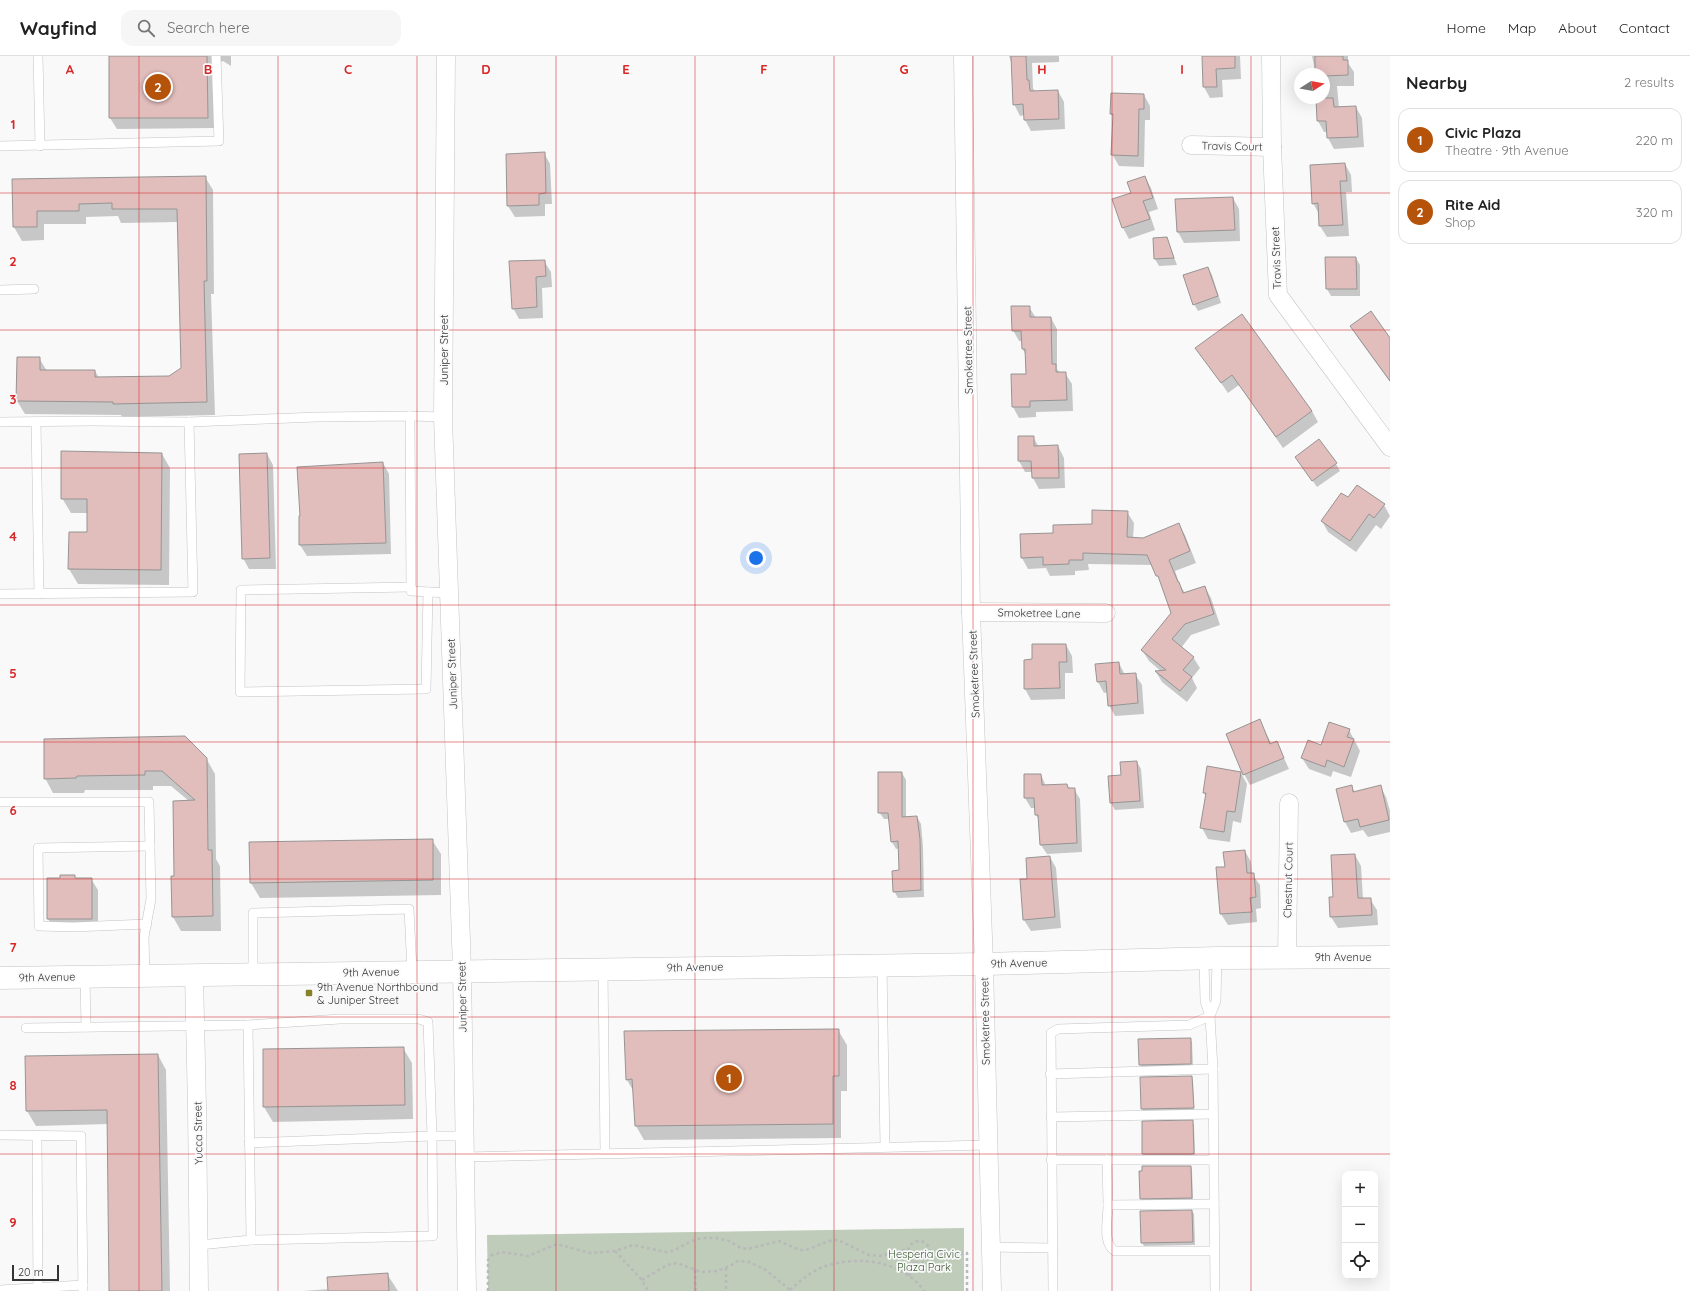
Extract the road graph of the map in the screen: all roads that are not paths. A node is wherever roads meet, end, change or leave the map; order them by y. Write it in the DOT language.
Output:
graph roads {
  1 [pos="38,56"];
  2 [pos="216,56"];
  3 [pos="446,56"];
  4 [pos="963,56"];
  5 [pos="1271,56"];
  6 [pos="1191,145"];
  7 [pos="0,146"];
  8 [pos="40,146"];
  9 [pos="1272,147"];
  10 [pos="0,290"];
  11 [pos="34,290"];
  12 [pos="410,416"];
  13 [pos="443,417"];
  14 [pos="0,422"];
  15 [pos="36,422"];
  16 [pos="189,422"];
  17 [pos="1390,447"];
  18 [pos="411,587"];
  19 [pos="428,592"];
  20 [pos="449,593"];
  21 [pos="0,594"];
  22 [pos="39,594"];
  23 [pos="971,612"];
  24 [pos="1106,613"];
  25 [pos="0,802"];
  26 [pos="1289,803"];
  27 [pos="150,846"];
  28 [pos="147,924"];
  29 [pos="1390,957"];
  30 [pos="1287,958"];
  31 [pos="1210,959"];
  32 [pos="984,964"];
  33 [pos="882,965"];
  34 [pos="603,968"];
  35 [pos="462,970"];
  36 [pos="412,971"];
  37 [pos="253,974"];
  38 [pos="194,975"];
  39 [pos="145,976"];
  40 [pos="85,977"];
  41 [pos="0,978"];
  42 [pos="1210,1016"];
  43 [pos="248,1025"];
  44 [pos="195,1026"];
  45 [pos="86,1027"];
  46 [pos="26,1028"];
  47 [pos="1213,1069"];
  48 [pos="1050,1074"];
  49 [pos="1213,1114"];
  50 [pos="1051,1117"];
  51 [pos="0,1135"];
  52 [pos="37,1135"];
  53 [pos="432,1136"];
  54 [pos="465,1136"];
  55 [pos="250,1142"];
  56 [pos="988,1145"];
  57 [pos="885,1147"];
  58 [pos="605,1154"];
  59 [pos="465,1157"];
  60 [pos="1051,1160"];
  61 [pos="1107,1160"];
  62 [pos="1214,1160"];
  63 [pos="1214,1204"];
  64 [pos="1108,1205"];
  65 [pos="251,1240"];
  66 [pos="199,1245"];
  67 [pos="991,1247"];
  68 [pos="1052,1248"];
  69 [pos="1214,1251"];
  70 [pos="83,1288"];
  71 [pos="0,1290"];
  72 [pos="38,1290"];
  73 [pos="199,1291"];
  74 [pos="467,1291"];
  75 [pos="992,1291"];
  76 [pos="1053,1291"];
  77 [pos="1215,1291"];
  1 -- 8 [label="lane"];
  2 -- 8 [label="lane"];
  3 -- 13 [label="street, Juniper Street"];
  4 -- 23 [label="street, Smoketree Street"];
  5 -- 9 [label="street, Travis Street"];
  6 -- 9 [label="street, Travis Court"];
  7 -- 8 [label="lane"];
  9 -- 17 [label="street, Travis Street"];
  10 -- 11 [label="lane"];
  12 -- 13 [label="lane"];
  12 -- 16 [label="lane"];
  12 -- 18 [label="lane"];
  13 -- 20 [label="street, Juniper Street"];
  14 -- 15 [label="lane"];
  15 -- 16 [label="lane"];
  15 -- 22 [label="lane"];
  16 -- 22 [label="lane"];
  18 -- 19 [label="lane"];
  18 -- 19 [label="lane"];
  19 -- 20 [label="lane"];
  20 -- 35 [label="street, Juniper Street"];
  21 -- 22 [label="lane"];
  23 -- 24 [label="street, Smoketree Lane"];
  23 -- 32 [label="street, Smoketree Street"];
  25 -- 27 [label="lane"];
  26 -- 30 [label="street, Chestnut Court"];
  27 -- 28 [label="lane"];
  27 -- 28 [label="lane"];
  28 -- 39 [label="lane"];
  29 -- 30 [label="street, 9th Avenue"];
  30 -- 31 [label="street, 9th Avenue"];
  31 -- 32 [label="street, 9th Avenue"];
  31 -- 42 [label="lane"];
  31 -- 42 [label="lane"];
  32 -- 33 [label="street, 9th Avenue"];
  32 -- 56 [label="street, Smoketree Street"];
  33 -- 34 [label="street, 9th Avenue"];
  33 -- 57 [label="lane"];
  34 -- 35 [label="street, 9th Avenue"];
  34 -- 58 [label="lane"];
  35 -- 36 [label="street, 9th Avenue"];
  35 -- 54 [label="street, Juniper Street"];
  36 -- 37 [label="street, 9th Avenue"];
  36 -- 37 [label="lane"];
  37 -- 38 [label="street, 9th Avenue"];
  38 -- 39 [label="street, 9th Avenue"];
  38 -- 44 [label="street, Yucca Street"];
  39 -- 40 [label="street, 9th Avenue"];
  40 -- 41 [label="street, 9th Avenue"];
  40 -- 45 [label="lane"];
  42 -- 47 [label="lane"];
  42 -- 48 [label="lane"];
  43 -- 44 [label="lane"];
  43 -- 53 [label="lane"];
  43 -- 55 [label="lane"];
  44 -- 45 [label="lane"];
  44 -- 66 [label="street, Yucca Street"];
  45 -- 46 [label="lane"];
  47 -- 48 [label="lane"];
  47 -- 49 [label="lane"];
  48 -- 50 [label="lane"];
  49 -- 50 [label="lane"];
  49 -- 62 [label="lane"];
  50 -- 60 [label="lane"];
  51 -- 52 [label="lane"];
  52 -- 70 [label="lane"];
  52 -- 72 [label="lane"];
  53 -- 54 [label="lane"];
  53 -- 55 [label="lane"];
  53 -- 65 [label="lane"];
  54 -- 59 [label="street, Juniper Street"];
  55 -- 65 [label="lane"];
  56 -- 57 [label="lane"];
  56 -- 67 [label="street, Smoketree Street"];
  57 -- 58 [label="lane"];
  58 -- 59 [label="lane"];
  59 -- 74 [label="street, Juniper Street"];
  60 -- 61 [label="lane"];
  60 -- 68 [label="lane"];
  61 -- 62 [label="lane"];
  61 -- 64 [label="lane"];
  62 -- 63 [label="lane"];
  63 -- 64 [label="lane"];
  63 -- 69 [label="lane"];
  64 -- 69 [label="lane"];
  65 -- 66 [label="lane"];
  66 -- 73 [label="street, Yucca Street"];
  67 -- 68 [label="lane"];
  67 -- 75 [label="street, Smoketree Street"];
  68 -- 76 [label="lane"];
  69 -- 77 [label="lane"];
  70 -- 72 [label="lane"];
  71 -- 72 [label="lane"];
}
